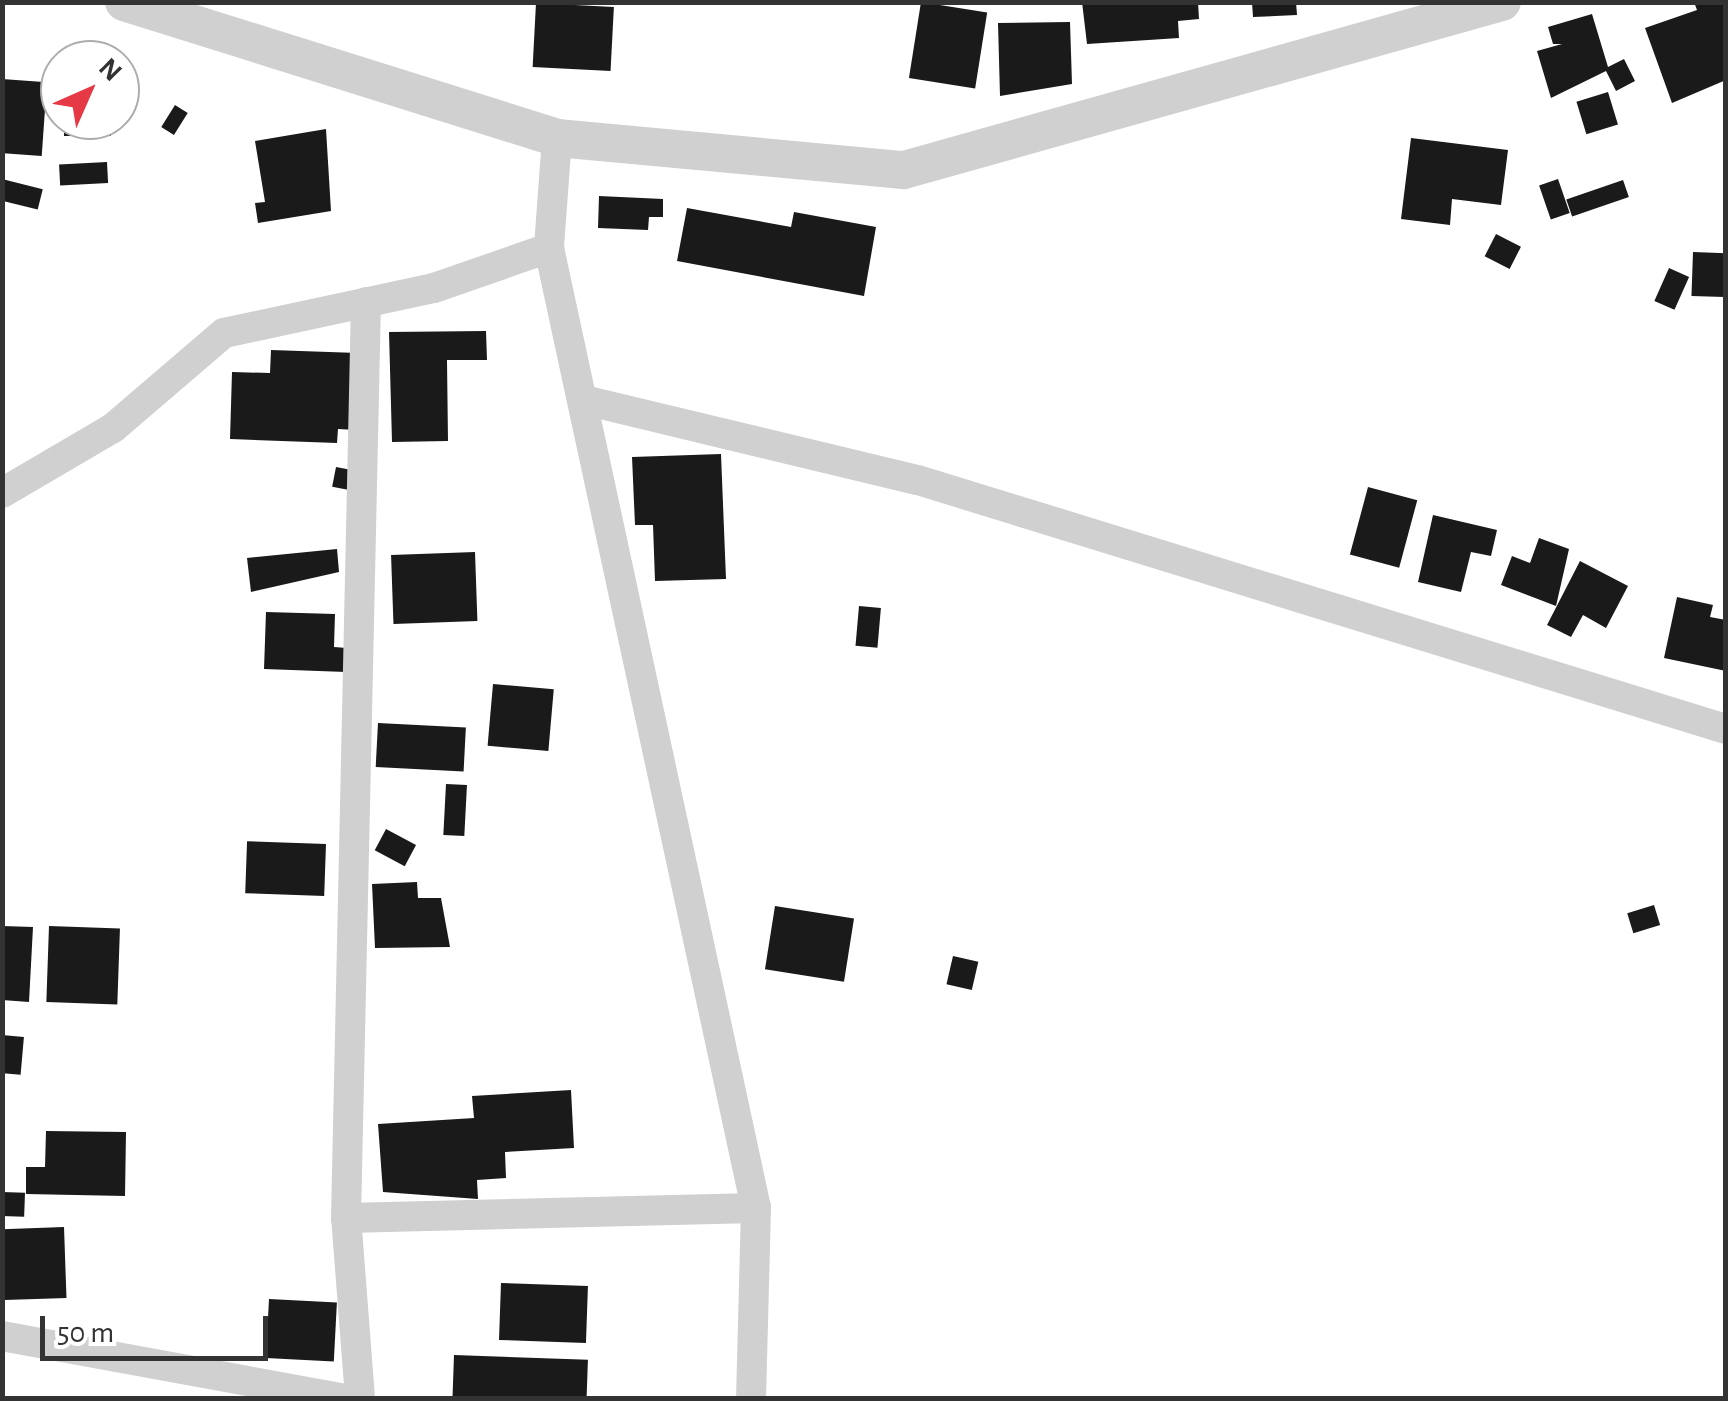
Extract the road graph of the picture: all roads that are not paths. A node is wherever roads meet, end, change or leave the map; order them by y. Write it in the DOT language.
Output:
graph roads {
  1 [pos="124,2"];
  2 [pos="1502,2"];
  3 [pos="556,138"];
  4 [pos="550,248"];
  5 [pos="366,302"];
  6 [pos="584,400"];
  7 [pos="2,493"];
  8 [pos="1726,729"];
  9 [pos="756,1208"];
  10 [pos="346,1218"];
  11 [pos="2,1336"];
  12 [pos="340,1398"];
  13 [pos="360,1398"];
  14 [pos="751,1398"];
  1 -- 3 [label="street"];
  2 -- 3 [label="street"];
  3 -- 4 [label="street"];
  4 -- 5 [label="street"];
  4 -- 6 [label="street"];
  5 -- 7 [label="street"];
  5 -- 10 [label="street"];
  6 -- 8 [label="street"];
  6 -- 9 [label="street"];
  9 -- 10 [label="street"];
  9 -- 14 [label="street"];
  10 -- 13 [label="street"];
  11 -- 12 [label="street"];
}
